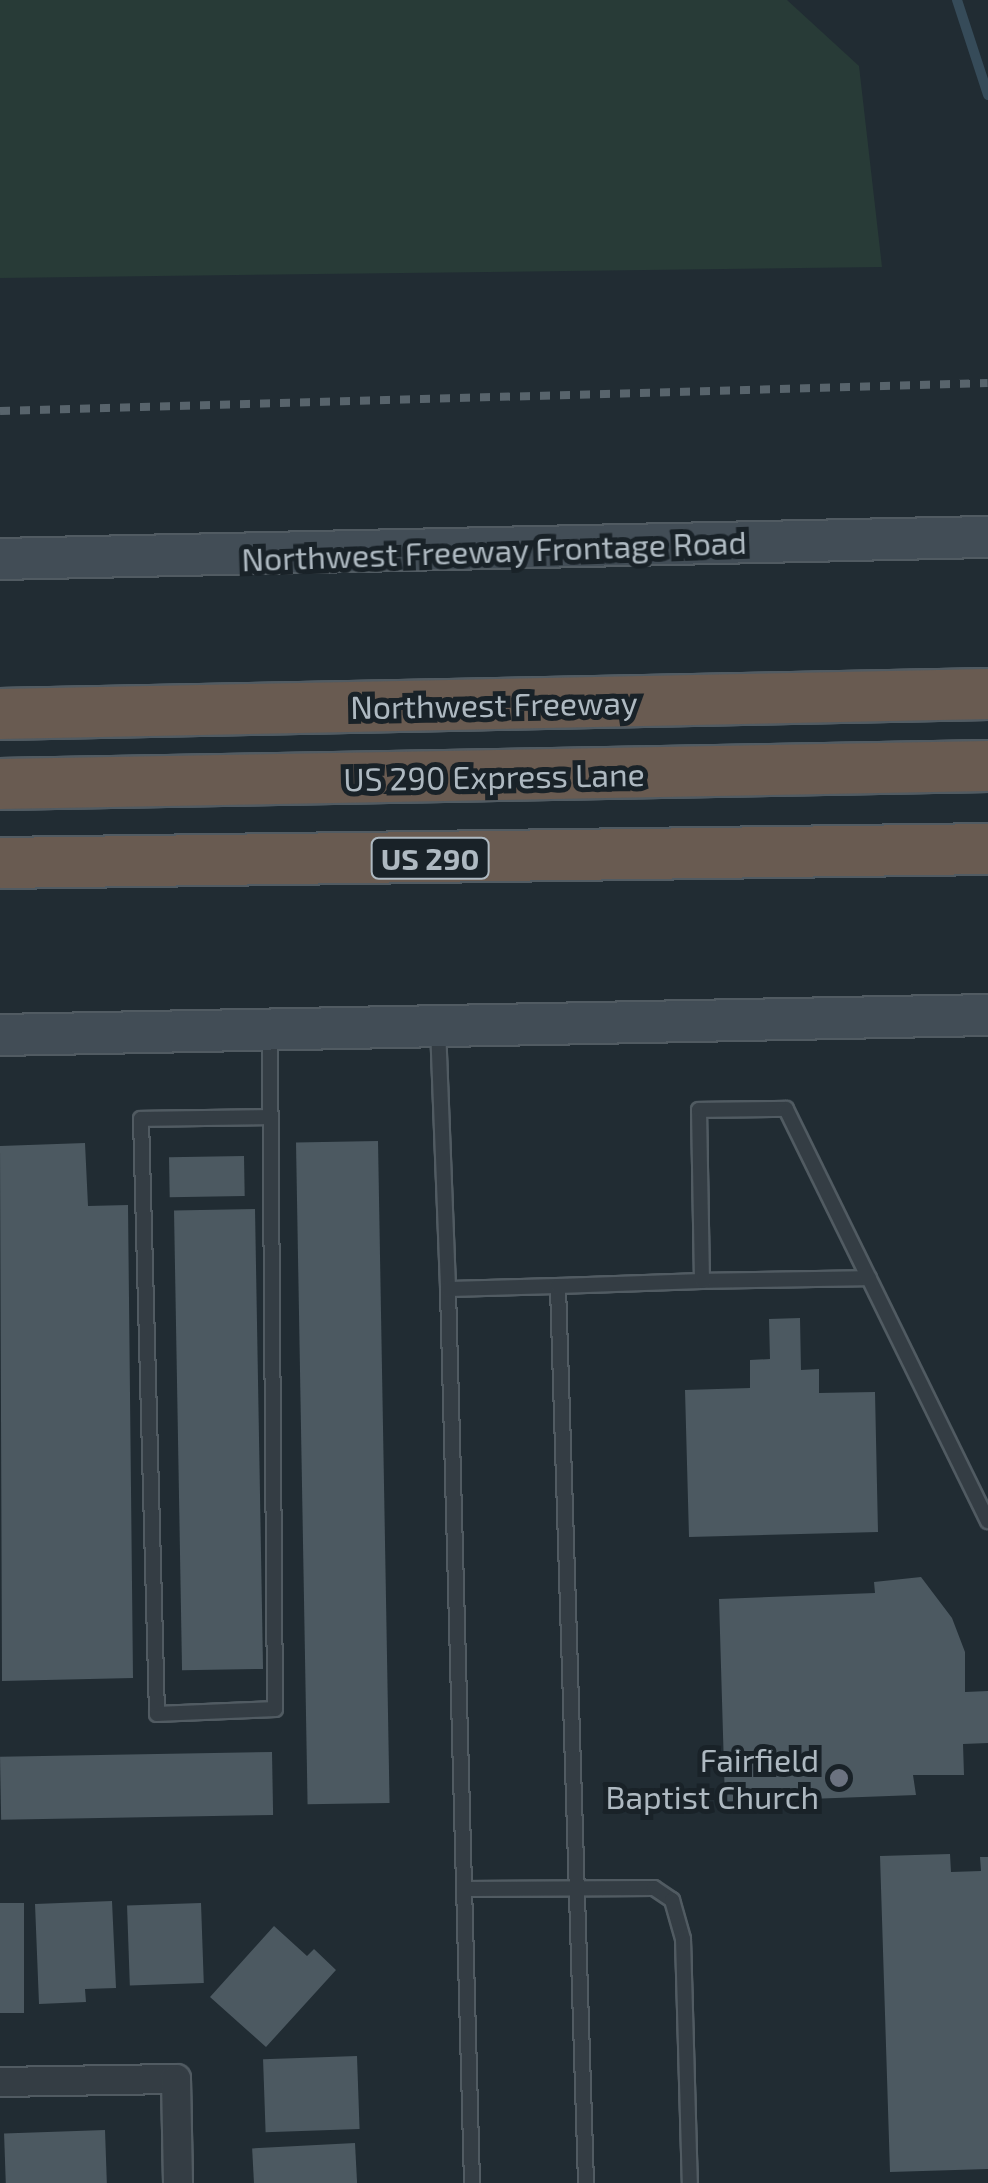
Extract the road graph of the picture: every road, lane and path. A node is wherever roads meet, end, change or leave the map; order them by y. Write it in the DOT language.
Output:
graph roads {
  1 [pos="988,536"];
  2 [pos="0,559"];
  3 [pos="988,694"];
  4 [pos="0,714"];
  5 [pos="988,766"];
  6 [pos="0,784"];
  7 [pos="988,850"];
  8 [pos="0,863"];
  9 [pos="988,1015"];
  10 [pos="438,1026"];
  11 [pos="270,1030"];
  12 [pos="0,1036"];
  13 [pos="268,1117"];
  14 [pos="869,1278"];
  15 [pos="702,1281"];
  16 [pos="558,1286"];
  17 [pos="448,1289"];
  18 [pos="988,1521"];
  19 [pos="581,1887"];
  20 [pos="464,1890"];
  21 [pos="0,2082"];
  22 [pos="178,2183"];
  23 [pos="472,2183"];
  24 [pos="586,2183"];
  25 [pos="690,2183"];
  1 -- 2 [label="main road, Northwest Freeway Frontage Road"];
  3 -- 4 [label="highway, Northwest Freeway"];
  5 -- 6 [label="highway, US 290 Express Lane"];
  7 -- 8 [label="highway, US 290"];
  9 -- 10 [label="main road"];
  10 -- 11 [label="main road"];
  10 -- 17 [label="lane"];
  11 -- 12 [label="main road"];
  11 -- 13 [label="lane"];
  13 -- 13 [label="lane"];
  14 -- 15 [label="lane"];
  14 -- 15 [label="lane"];
  14 -- 18 [label="lane"];
  15 -- 16 [label="lane"];
  16 -- 17 [label="lane"];
  16 -- 19 [label="lane"];
  17 -- 20 [label="lane"];
  19 -- 20 [label="lane"];
  19 -- 24 [label="lane"];
  19 -- 25 [label="lane"];
  20 -- 23 [label="lane"];
  21 -- 22 [label="street"];
}
